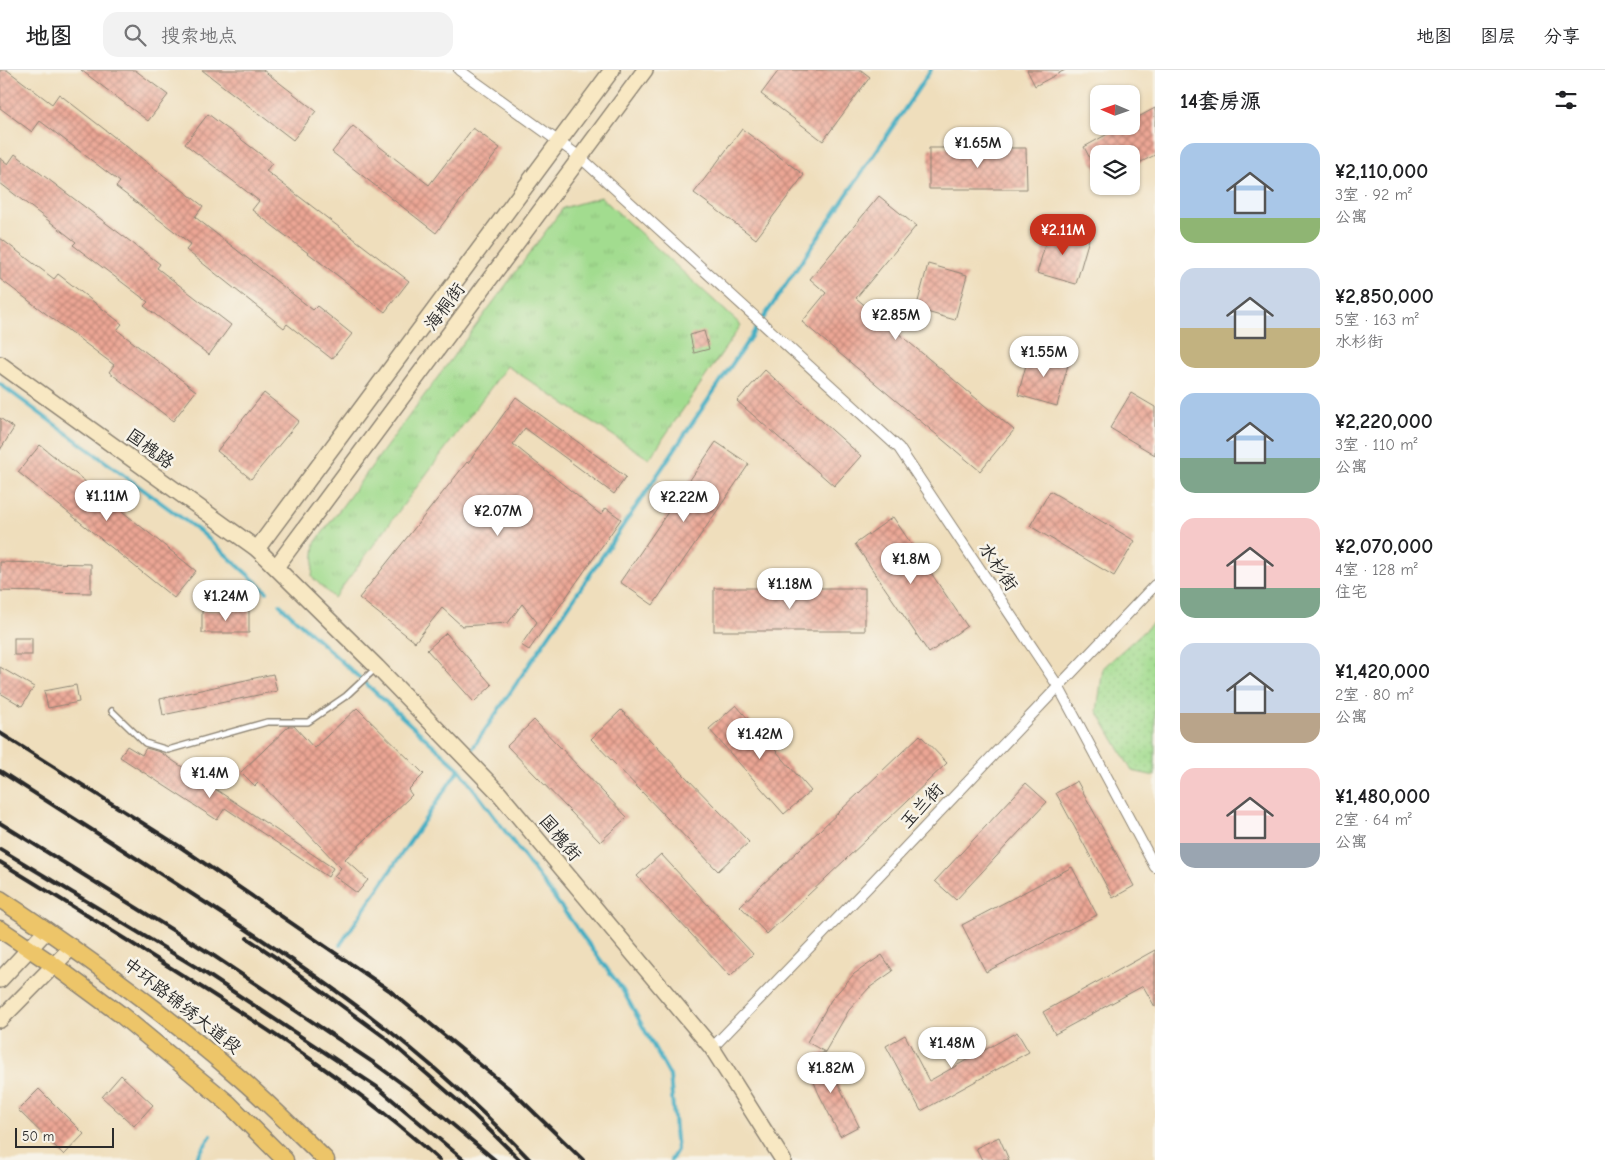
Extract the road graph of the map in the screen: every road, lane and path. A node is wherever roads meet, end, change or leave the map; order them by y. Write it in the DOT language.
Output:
graph roads {
  1 [pos="459,70"];
  2 [pos="612,70"];
  3 [pos="645,70"];
  4 [pos="559,141"];
  5 [pos="580,157"];
  6 [pos="0,364"];
  7 [pos="257,549"];
  8 [pos="276,566"];
  9 [pos="1155,585"];
  10 [pos="372,672"];
  11 [pos="1058,686"];
  12 [pos="112,711"];
  13 [pos="1155,867"];
  14 [pos="0,899"];
  15 [pos="0,929"];
  16 [pos="47,930"];
  17 [pos="72,948"];
  18 [pos="30,949"];
  19 [pos="55,966"];
  20 [pos="0,980"];
  21 [pos="0,1020"];
  22 [pos="712,1048"];
  23 [pos="285,1160"];
  24 [pos="326,1160"];
  25 [pos="783,1160"];
  1 -- 4 [label="street, 水杉街"];
  2 -- 4 [label="street, 海桐街"];
  3 -- 5 [label="street, 海桐街"];
  4 -- 5 [label="street, 水杉街"];
  4 -- 7 [label="street, 海桐街"];
  5 -- 8 [label="street, 海桐街"];
  5 -- 11 [label="street, 水杉街"];
  6 -- 7 [label="street, 国槐路"];
  7 -- 8 [label="street, 国槐路"];
  8 -- 10 [label="street, 国槐街"];
  9 -- 11 [label="street, 玉兰街"];
  10 -- 12 [label="lane"];
  10 -- 22 [label="street, 国槐街"];
  11 -- 13 [label="street, 水杉街"];
  11 -- 22 [label="street, 玉兰街"];
  14 -- 16 [label="main road, 中环路锦绣大道段"];
  15 -- 18 [label="main road"];
  16 -- 17 [label="main road, 中环路锦绣大道段"];
  16 -- 18 [label="street"];
  17 -- 19 [label="street"];
  17 -- 24 [label="main road, 中环路锦绣大道段"];
  18 -- 19 [label="main road"];
  18 -- 20 [label="street"];
  19 -- 21 [label="street"];
  19 -- 23 [label="main road"];
  22 -- 25 [label="street, 国槐街"];
}
